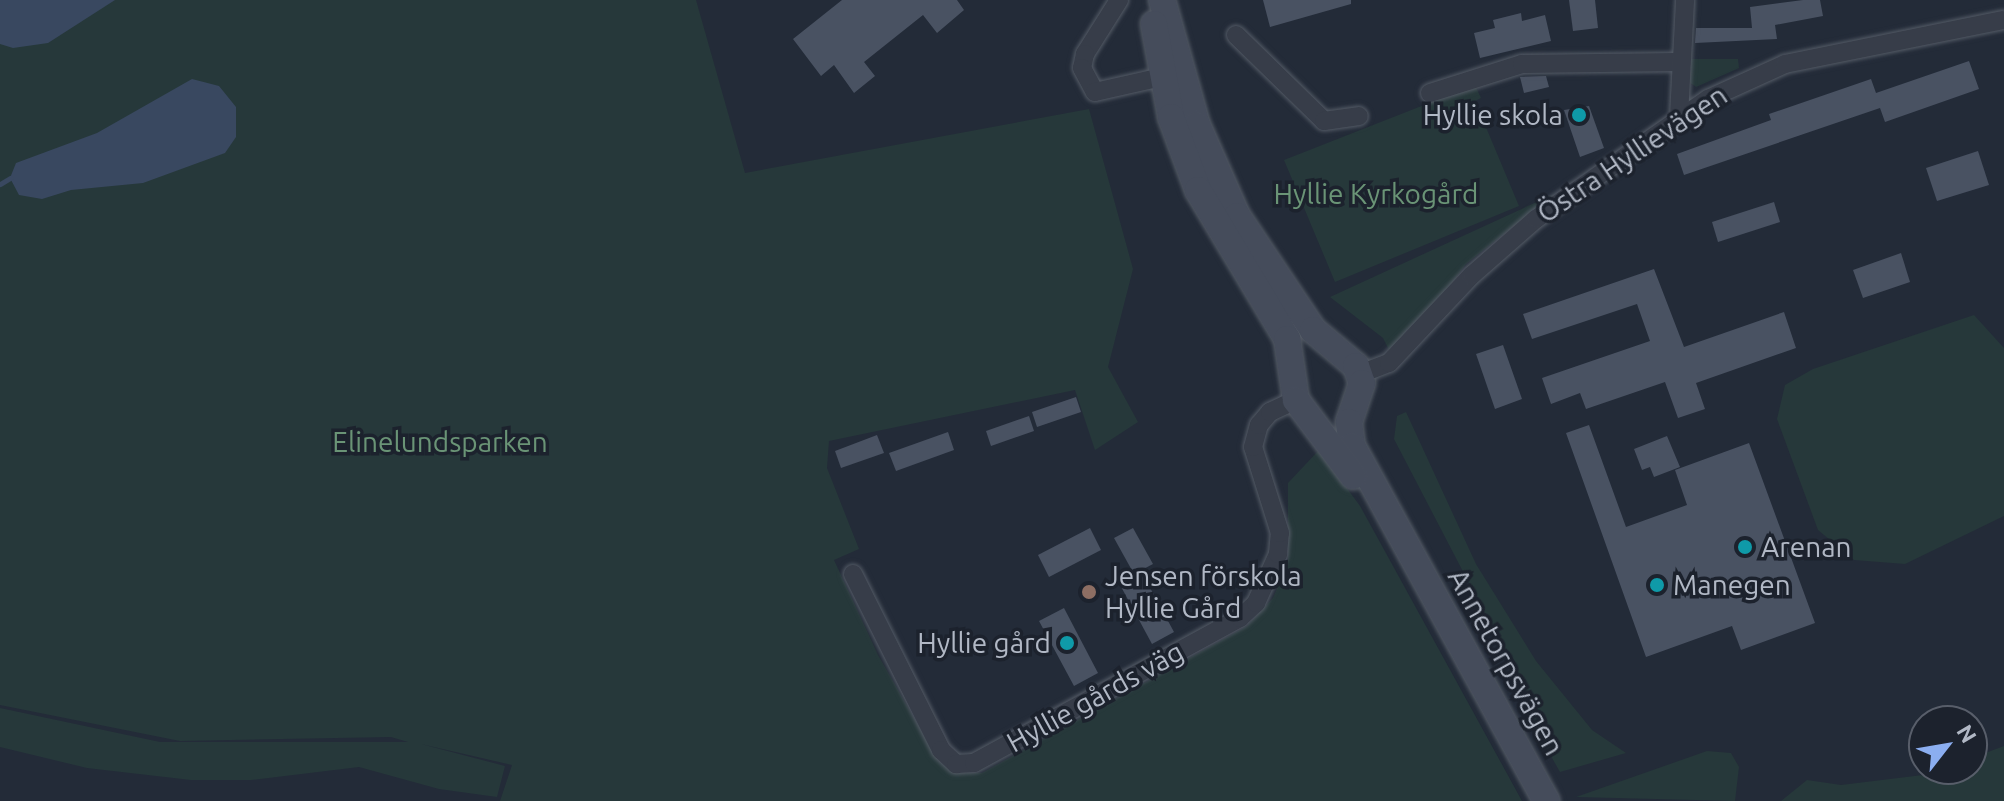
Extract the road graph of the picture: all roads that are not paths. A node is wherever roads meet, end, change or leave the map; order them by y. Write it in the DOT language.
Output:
graph roads {
  1 [pos="1119,0"];
  2 [pos="1152,0"];
  3 [pos="1162,0"];
  4 [pos="1685,0"];
  5 [pos="2004,20"];
  6 [pos="1236,35"];
  7 [pos="1678,62"];
  8 [pos="1172,76"];
  9 [pos="1430,93"];
  10 [pos="1359,116"];
  11 [pos="1679,116"];
  12 [pos="1337,353"];
  13 [pos="1360,374"];
  14 [pos="1300,397"];
  15 [pos="1356,406"];
  16 [pos="1414,565"];
  17 [pos="853,574"];
  18 [pos="1545,798"];
  1 -- 8 [label="street"];
  2 -- 8 [label="main road, Annetorpsvägen"];
  3 -- 8 [label="main road, Annetorpsvägen"];
  4 -- 7 [label="street"];
  5 -- 11 [label="street, Östra Hyllievägen"];
  6 -- 10 [label="street"];
  7 -- 9 [label="street"];
  7 -- 11 [label="street"];
  8 -- 12 [label="main road, Annetorpsvägen"];
  8 -- 14 [label="main road, Annetorpsvägen"];
  11 -- 13 [label="street, Östra Hyllievägen"];
  12 -- 13 [label="main road, Annetorpsvägen"];
  12 -- 14 [label="main road"];
  13 -- 15 [label="main road, Annetorpsvägen"];
  14 -- 15 [label="main road"];
  14 -- 16 [label="main road, Annetorpsvägen"];
  14 -- 17 [label="street, Hyllie gårds väg"];
  15 -- 16 [label="main road, Annetorpsvägen"];
  16 -- 18 [label="main road, Annetorpsvägen"];
}
